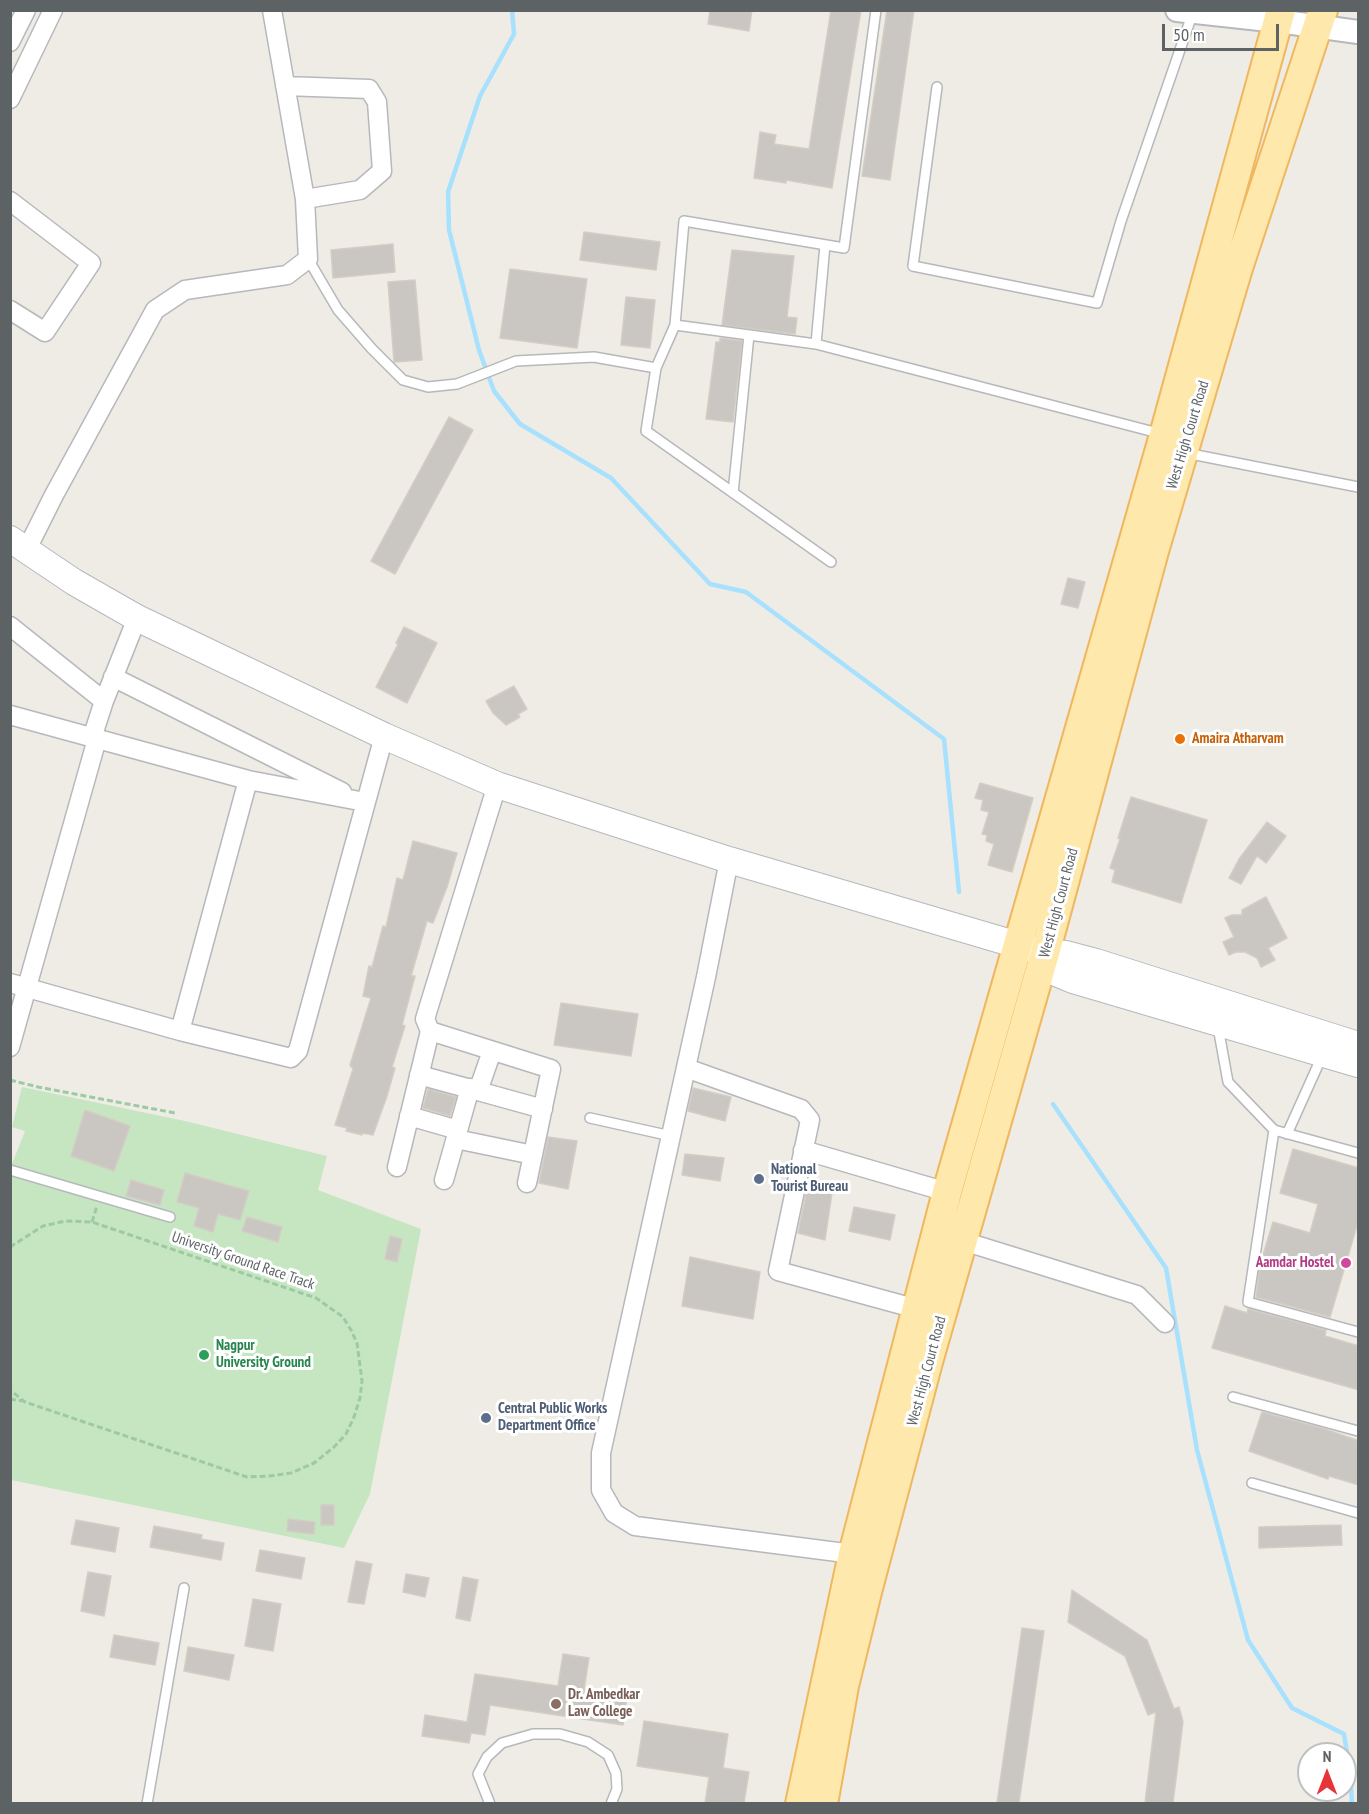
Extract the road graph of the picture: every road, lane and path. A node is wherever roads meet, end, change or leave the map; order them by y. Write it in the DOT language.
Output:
graph roads {
  1 [pos="26,10"];
  2 [pos="53,10"];
  3 [pos="272,10"];
  4 [pos="876,10"];
  5 [pos="1185,11"];
  6 [pos="1280,16"];
  7 [pos="1321,18"];
  8 [pos="1359,32"];
  9 [pos="10,42"];
  10 [pos="285,86"];
  11 [pos="938,87"];
  12 [pos="10,99"];
  13 [pos="304,199"];
  14 [pos="10,201"];
  15 [pos="825,245"];
  16 [pos="308,259"];
  17 [pos="10,310"];
  18 [pos="675,326"];
  19 [pos="749,335"];
  20 [pos="816,344"];
  21 [pos="656,368"];
  22 [pos="1174,444"];
  23 [pos="1359,487"];
  24 [pos="733,493"];
  25 [pos="18,545"];
  26 [pos="831,562"];
  27 [pos="137,618"];
  28 [pos="10,626"];
  29 [pos="113,677"];
  30 [pos="104,701"];
  31 [pos="10,715"];
  32 [pos="384,736"];
  33 [pos="95,738"];
  34 [pos="248,780"];
  35 [pos="497,785"];
  36 [pos="360,801"];
  37 [pos="729,860"];
  38 [pos="1017,944"];
  39 [pos="1045,953"];
  40 [pos="19,985"];
  41 [pos="1217,1022"];
  42 [pos="180,1031"];
  43 [pos="430,1031"];
  44 [pos="1359,1045"];
  45 [pos="10,1047"];
  46 [pos="492,1051"];
  47 [pos="1323,1053"];
  48 [pos="1359,1064"];
  49 [pos="686,1068"];
  50 [pos="419,1075"];
  51 [pos="10,1080"];
  52 [pos="474,1090"];
  53 [pos="543,1109"];
  54 [pos="175,1113"];
  55 [pos="409,1116"];
  56 [pos="590,1118"];
  57 [pos="1274,1130"];
  58 [pos="457,1134"];
  59 [pos="1287,1134"];
  60 [pos="671,1136"];
  61 [pos="803,1150"];
  62 [pos="1359,1153"];
  63 [pos="533,1155"];
  64 [pos="397,1167"];
  65 [pos="10,1170"];
  66 [pos="444,1180"];
  67 [pos="527,1183"];
  68 [pos="947,1192"];
  69 [pos="170,1217"];
  70 [pos="963,1241"];
  71 [pos="10,1247"];
  72 [pos="917,1309"];
  73 [pos="1165,1323"];
  74 [pos="1359,1332"];
  75 [pos="10,1390"];
  76 [pos="1233,1397"];
  77 [pos="10,1399"];
  78 [pos="25,1402"];
  79 [pos="1359,1431"];
  80 [pos="1252,1483"];
  81 [pos="1359,1513"];
  82 [pos="853,1554"];
  83 [pos="184,1588"];
  84 [pos="147,1803"];
  85 [pos="490,1803"];
  86 [pos="611,1803"];
  87 [pos="800,1803"];
  88 [pos="823,1803"];
  1 -- 9 [label="street"];
  2 -- 12 [label="street"];
  3 -- 10 [label="street"];
  4 -- 15 [label="lane"];
  5 -- 6 [label="street"];
  5 -- 11 [label="lane"];
  6 -- 7 [label="street"];
  6 -- 22 [label="main road, West High Court Road"];
  7 -- 8 [label="street"];
  7 -- 22 [label="main road, West High Court Road"];
  10 -- 13 [label="street"];
  10 -- 13 [label="street"];
  13 -- 16 [label="street"];
  14 -- 17 [label="street"];
  15 -- 18 [label="lane"];
  15 -- 20 [label="lane"];
  16 -- 21 [label="lane"];
  16 -- 25 [label="street"];
  18 -- 19 [label="lane"];
  18 -- 21 [label="lane"];
  19 -- 20 [label="lane"];
  19 -- 24 [label="lane"];
  20 -- 22 [label="lane"];
  21 -- 24 [label="lane"];
  22 -- 23 [label="lane"];
  22 -- 38 [label="main road, West High Court Road"];
  22 -- 39 [label="main road, West High Court Road"];
  24 -- 26 [label="lane"];
  25 -- 27 [label="main road"];
  27 -- 29 [label="street"];
  27 -- 32 [label="main road"];
  28 -- 30 [label="street"];
  29 -- 30 [label="street"];
  29 -- 36 [label="street"];
  30 -- 33 [label="street"];
  31 -- 33 [label="street"];
  32 -- 35 [label="main road"];
  32 -- 36 [label="street"];
  33 -- 34 [label="street"];
  33 -- 40 [label="street"];
  34 -- 36 [label="street"];
  34 -- 42 [label="street"];
  35 -- 37 [label="main road"];
  35 -- 43 [label="street"];
  36 -- 42 [label="street"];
  37 -- 38 [label="main road"];
  37 -- 49 [label="street"];
  38 -- 39 [label="main road"];
  38 -- 68 [label="main road, West High Court Road"];
  39 -- 41 [label="main road"];
  39 -- 44 [label="main road"];
  39 -- 70 [label="main road, West High Court Road"];
  40 -- 42 [label="street"];
  40 -- 45 [label="street"];
  41 -- 47 [label="main road"];
  41 -- 57 [label="lane"];
  43 -- 46 [label="street"];
  43 -- 50 [label="street"];
  46 -- 52 [label="street"];
  46 -- 53 [label="street"];
  47 -- 48 [label="main road"];
  47 -- 59 [label="lane"];
  49 -- 60 [label="street"];
  49 -- 61 [label="street"];
  50 -- 52 [label="street"];
  50 -- 55 [label="street"];
  51 -- 54 [label="path"];
  52 -- 53 [label="street"];
  52 -- 58 [label="street"];
  53 -- 63 [label="street"];
  55 -- 58 [label="street"];
  55 -- 64 [label="street"];
  56 -- 60 [label="lane"];
  57 -- 59 [label="lane"];
  57 -- 74 [label="lane"];
  58 -- 63 [label="street"];
  58 -- 66 [label="street"];
  59 -- 62 [label="lane"];
  60 -- 82 [label="street"];
  61 -- 68 [label="street"];
  61 -- 72 [label="street"];
  63 -- 67 [label="street"];
  65 -- 69 [label="lane"];
  68 -- 72 [label="main road, West High Court Road"];
  70 -- 73 [label="street"];
  70 -- 88 [label="main road, West High Court Road"];
  71 -- 78 [label="path, University Ground Race Track"];
  72 -- 82 [label="main road, West High Court Road"];
  75 -- 78 [label="path, University Ground Race Track"];
  76 -- 79 [label="lane"];
  77 -- 78 [label="path"];
  80 -- 81 [label="lane"];
  82 -- 87 [label="main road, West High Court Road"];
  83 -- 84 [label="lane"];
  85 -- 86 [label="lane"];
}
